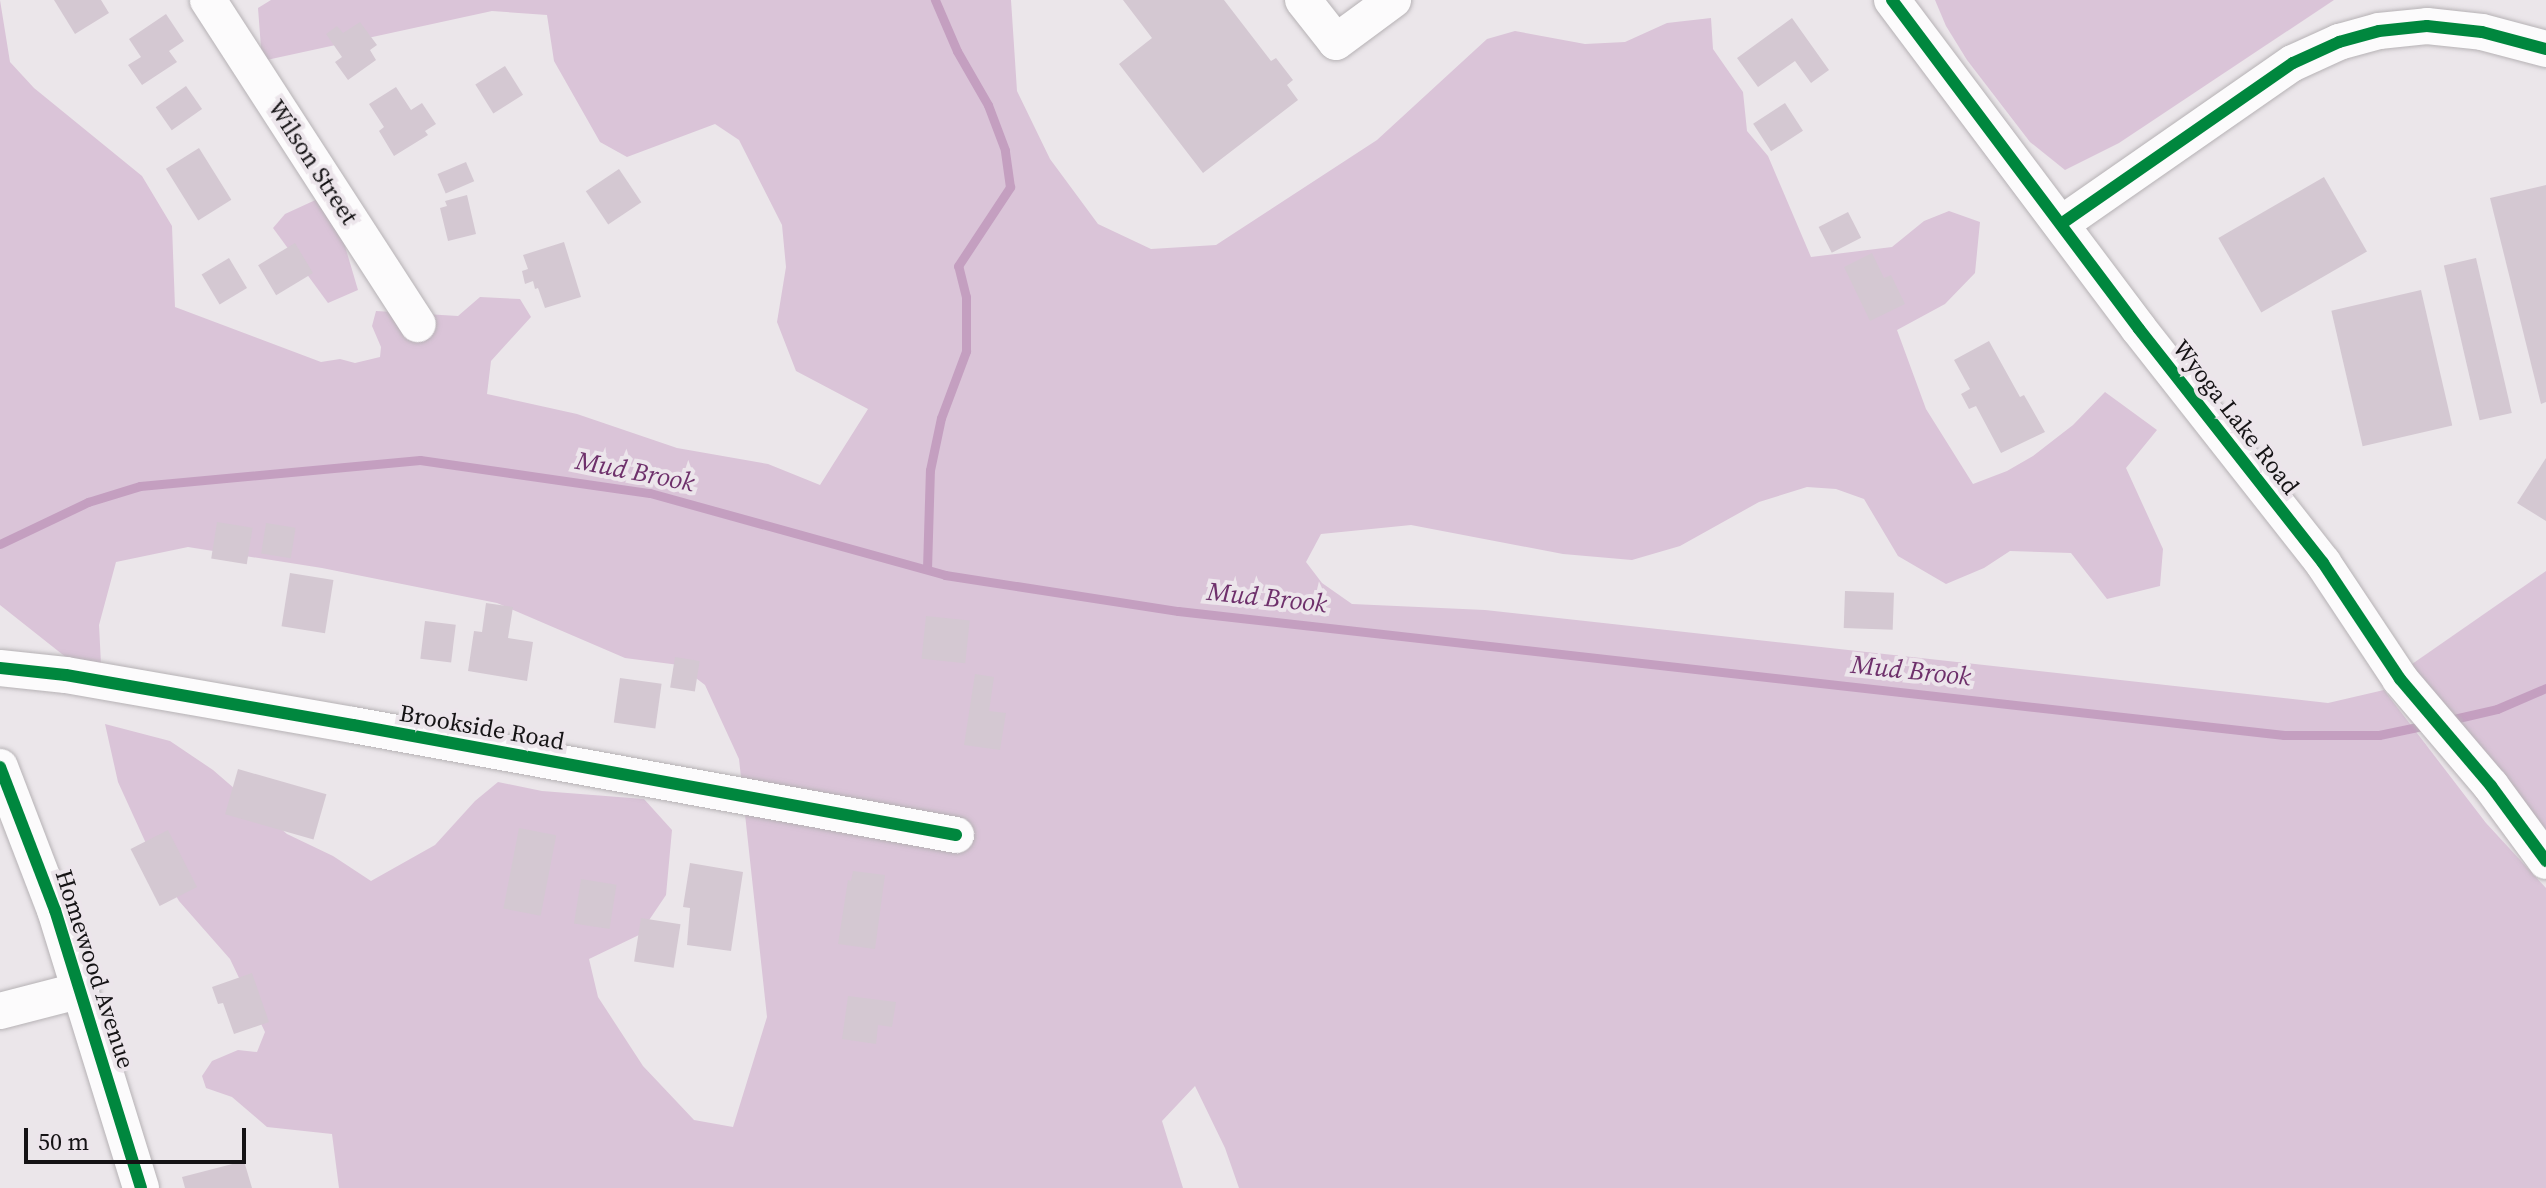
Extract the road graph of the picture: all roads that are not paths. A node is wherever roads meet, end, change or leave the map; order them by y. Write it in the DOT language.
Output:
graph roads {
  1 [pos="208,0"];
  2 [pos="1303,0"];
  3 [pos="1393,0"];
  4 [pos="1892,0"];
  5 [pos="2546,49"];
  6 [pos="2061,224"];
  7 [pos="418,324"];
  8 [pos="0,668"];
  9 [pos="0,767"];
  10 [pos="956,835"];
  11 [pos="2546,861"];
  12 [pos="81,990"];
  13 [pos="0,1011"];
  14 [pos="141,1188"];
  1 -- 7 [label="street, Wilson Street"];
  2 -- 3 [label="street"];
  4 -- 6 [label="street, Wyoga Lake Road"];
  5 -- 6 [label="street"];
  6 -- 11 [label="street, Wyoga Lake Road"];
  8 -- 10 [label="street, Brookside Road"];
  9 -- 12 [label="street, Homewood Avenue"];
  12 -- 13 [label="street"];
  12 -- 14 [label="street, Homewood Avenue"];
}
